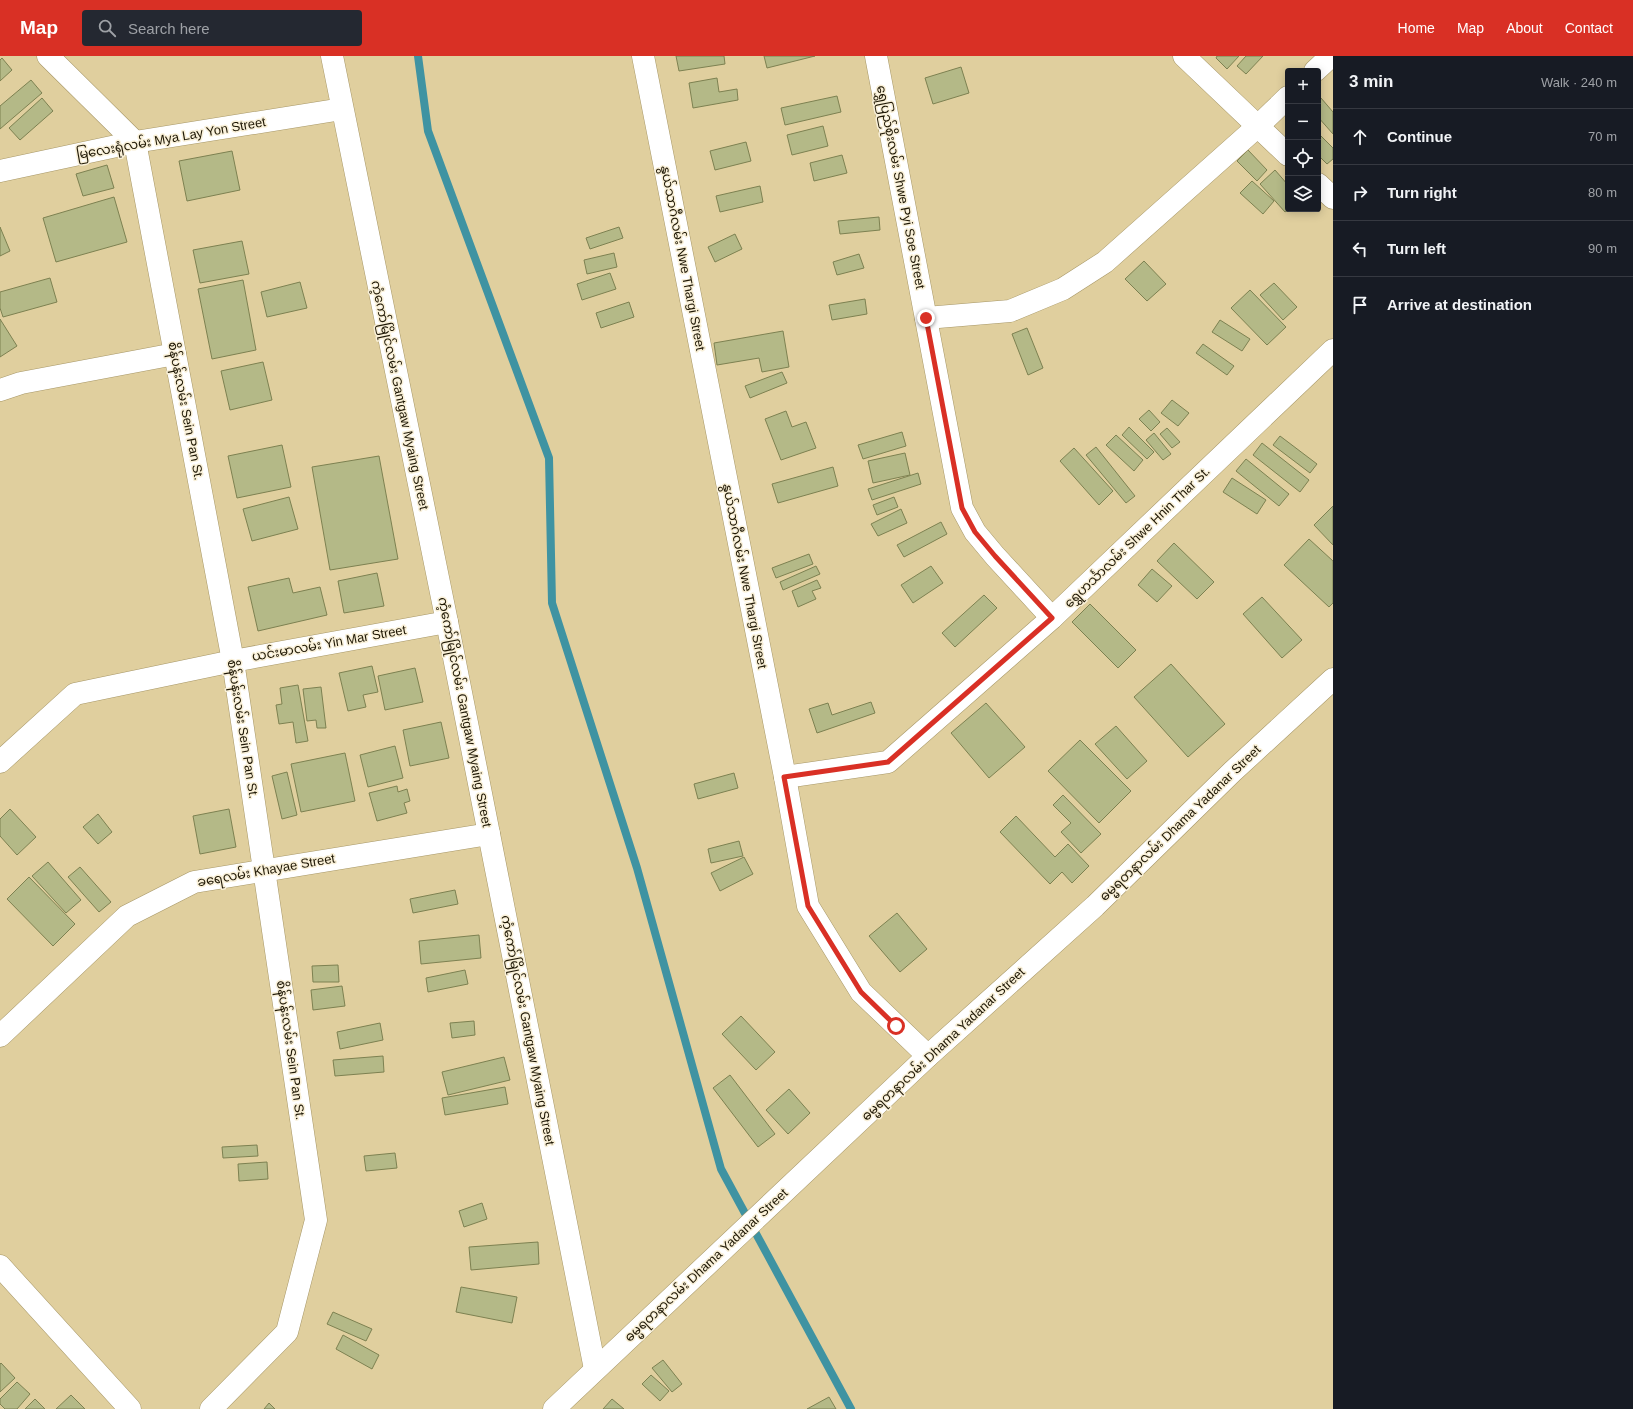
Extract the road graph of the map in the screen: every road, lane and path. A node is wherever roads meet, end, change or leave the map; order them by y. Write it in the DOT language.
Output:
graph roads {
  1 [pos="48,56"];
  2 [pos="332,56"];
  3 [pos="644,56"];
  4 [pos="876,56"];
  5 [pos="1184,56"];
  6 [pos="1331,56"];
  7 [pos="1318,68"];
  8 [pos="1285,100"];
  9 [pos="342,109"];
  10 [pos="1258,126"];
  11 [pos="135,142"];
  12 [pos="1285,152"];
  13 [pos="0,171"];
  14 [pos="1321,187"];
  15 [pos="1333,198"];
  16 [pos="926,318"];
  17 [pos="1333,350"];
  18 [pos="175,354"];
  19 [pos="0,390"];
  20 [pos="1052,618"];
  21 [pos="447,622"];
  22 [pos="233,661"];
  23 [pos="1333,679"];
  24 [pos="0,762"];
  25 [pos="784,777"];
  26 [pos="489,834"];
  27 [pos="264,870"];
  28 [pos="0,1036"];
  29 [pos="928,1056"];
  30 [pos="0,1266"];
  31 [pos="596,1369"];
  32 [pos="130,1409"];
  33 [pos="212,1409"];
  34 [pos="554,1409"];
  1 -- 11 [label="street"];
  2 -- 9 [label="street, ကံ့ကော်မြိုင်လမ်း Gantgaw Myaing Street"];
  3 -- 25 [label="street, နွယ်သာဂီလမ်း Nwe Thargi Street"];
  4 -- 16 [label="street, ရွှေပြည်စိုးလမ်း Shwe Pyi Soe Street"];
  5 -- 10 [label="street"];
  6 -- 7 [label="street"];
  8 -- 10 [label="street"];
  9 -- 11 [label="street, မြလေးရုံလမ်း Mya Lay Yon Street"];
  9 -- 21 [label="street, ကံ့ကော်မြိုင်လမ်း Gantgaw Myaing Street"];
  10 -- 12 [label="street"];
  10 -- 16 [label="street"];
  11 -- 13 [label="street, မြလေးရုံလမ်း Mya Lay Yon Street"];
  11 -- 18 [label="street, စိန်ပန်းလမ်း Sein Pan St."];
  14 -- 15 [label="street"];
  16 -- 20 [label="street, ရွှေပြည်စိုးလမ်း Shwe Pyi Soe Street"];
  17 -- 20 [label="street, ရွှေဟင်္သာလမ်း Shwe Hnin Thar St."];
  18 -- 19 [label="street"];
  18 -- 22 [label="street, စိန်ပန်းလမ်း Sein Pan St."];
  20 -- 25 [label="street, ရွှေဟင်္သာလမ်း Shwe Hnin Thar St."];
  21 -- 22 [label="street, ယင်းမာလမ်း Yin Mar Street"];
  21 -- 26 [label="street, ကံ့ကော်မြိုင်လမ်း Gantgaw Myaing Street"];
  22 -- 24 [label="street, ယင်းမာလမ်း Yin Mar Street"];
  22 -- 27 [label="street, စိန်ပန်းလမ်း Sein Pan St."];
  23 -- 29 [label="street, ဓမ္မရတနာလမ်း Dhama Yadanar Street"];
  25 -- 29 [label="street, နွယ်သာဂီလမ်း Nwe Thargi Street"];
  26 -- 27 [label="street, ခရေလမ်း Khayae Street"];
  26 -- 31 [label="street, ကံ့ကော်မြိုင်လမ်း Gantgaw Myaing Street"];
  27 -- 28 [label="street, ခရေလမ်း Khayae Street"];
  27 -- 33 [label="street, စိန်ပန်းလမ်း Sein Pan St."];
  29 -- 31 [label="street, ဓမ္မရတနာလမ်း Dhama Yadanar Street"];
  30 -- 32 [label="street"];
  31 -- 34 [label="street, ဓမ္မရတနာလမ်း Dhama Yadanar Street"];
}
